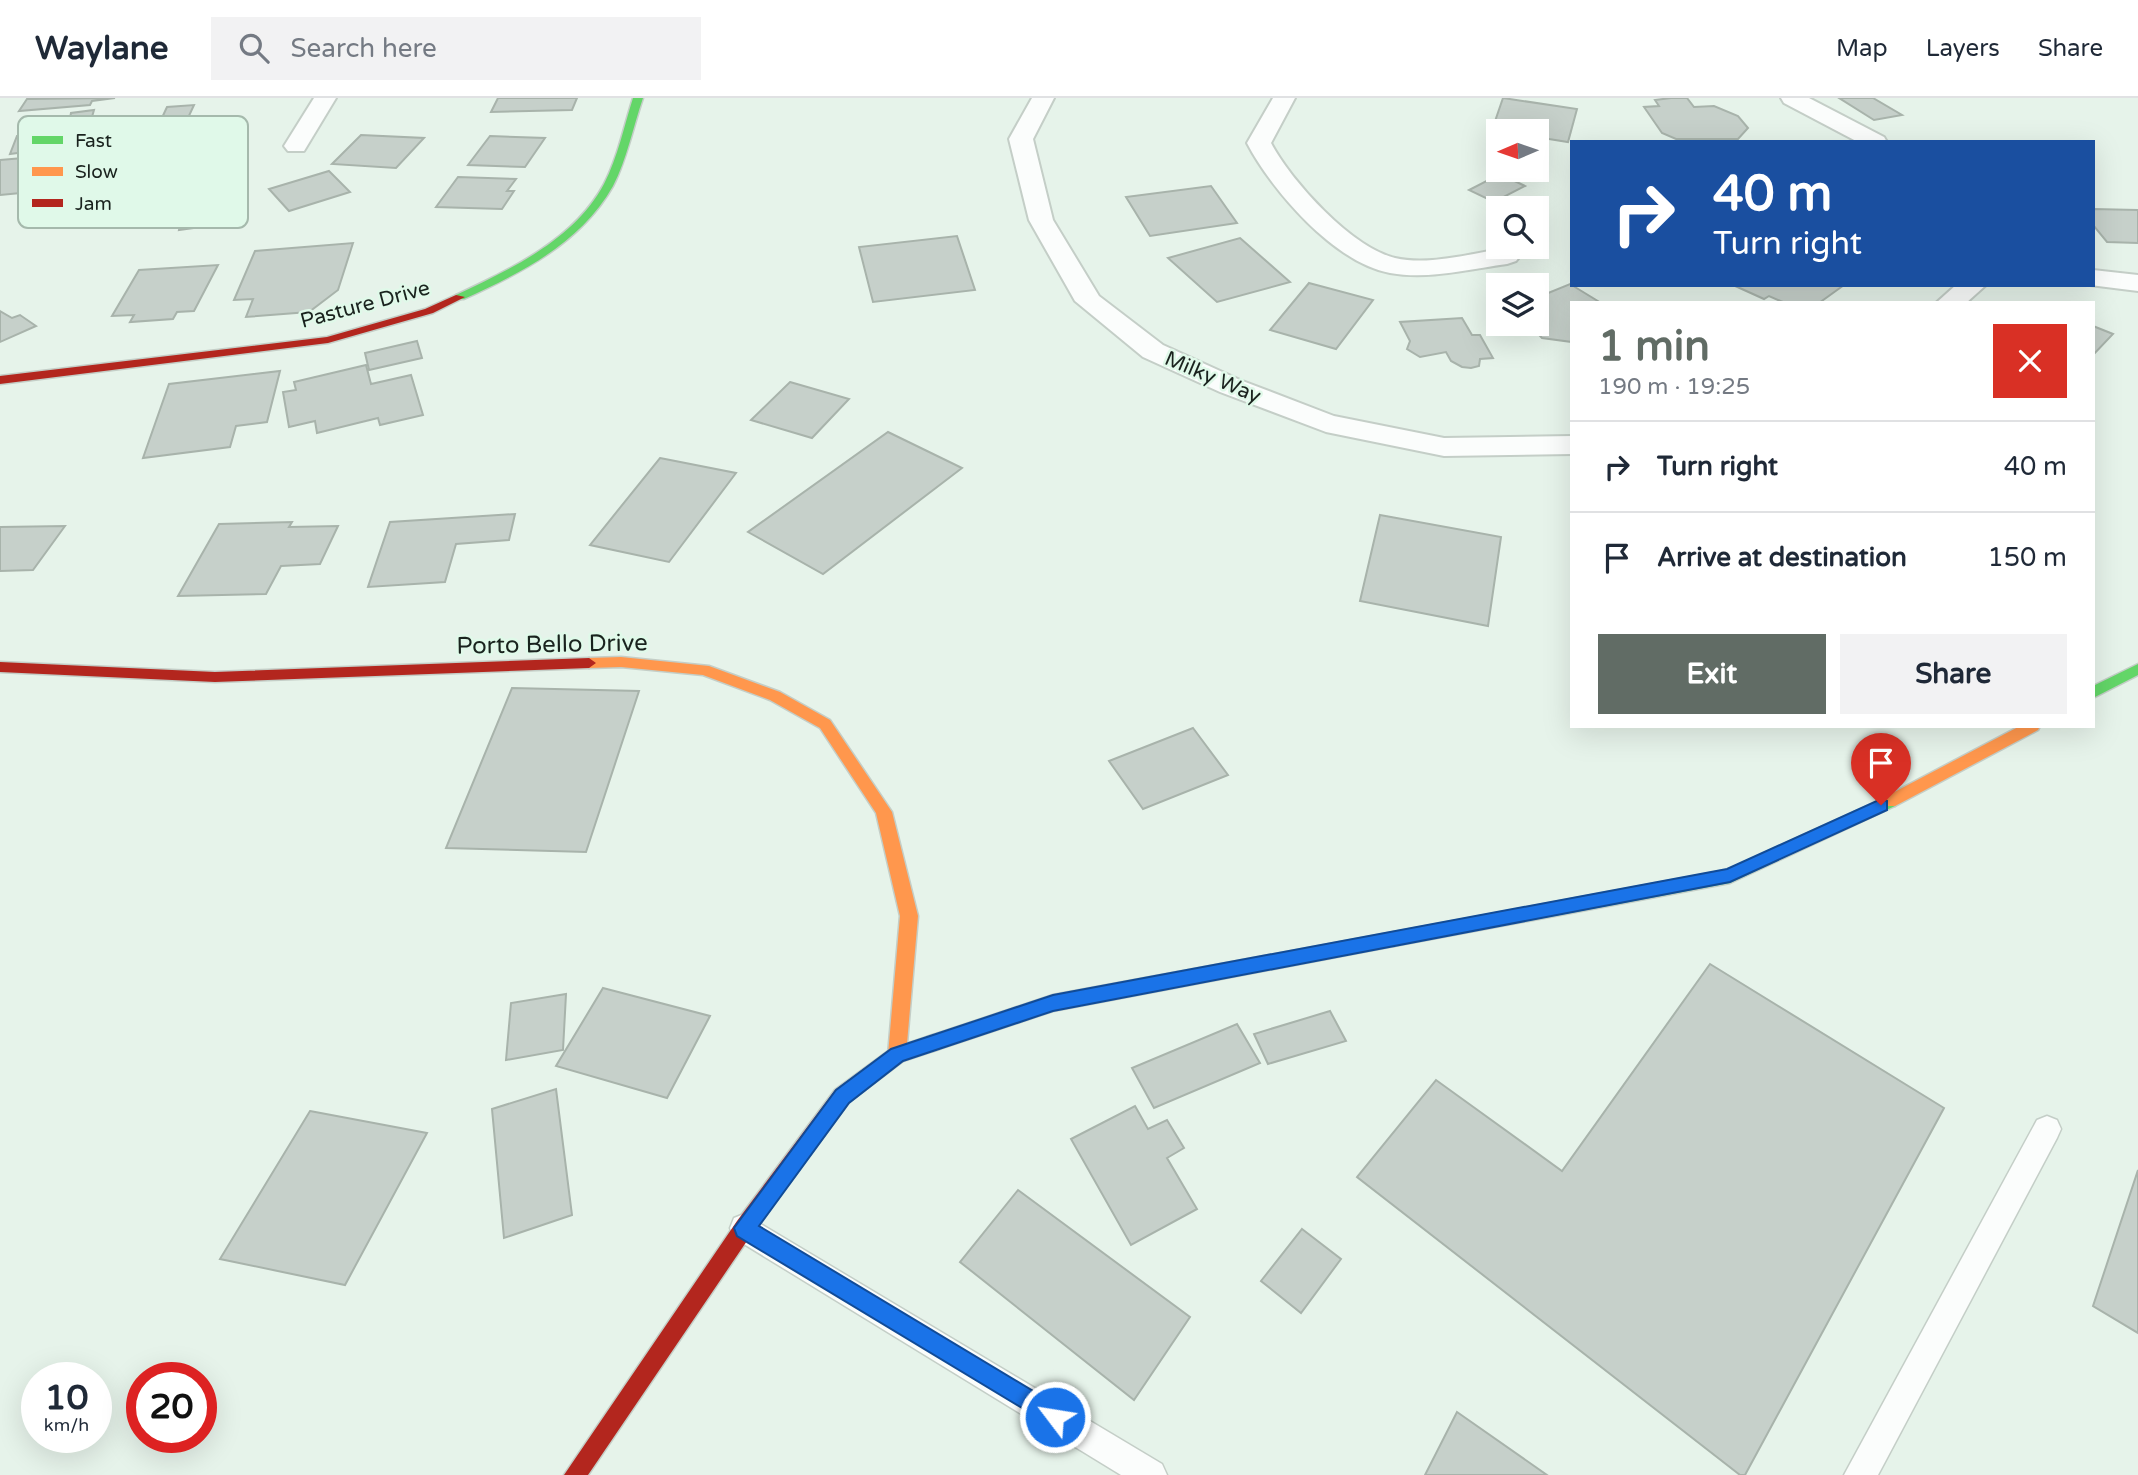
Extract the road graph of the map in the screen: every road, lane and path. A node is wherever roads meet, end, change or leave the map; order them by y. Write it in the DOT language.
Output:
graph roads {
  1 [pos="325,98"];
  2 [pos="638,98"];
  3 [pos="1044,98"];
  4 [pos="1284,98"];
  5 [pos="1792,98"];
  6 [pos="1872,140"];
  7 [pos="296,146"];
  8 [pos="1486,259"];
  9 [pos="2095,278"];
  10 [pos="2138,283"];
  11 [pos="1970,287"];
  12 [pos="1952,301"];
  13 [pos="0,380"];
  14 [pos="1570,445"];
  15 [pos="0,667"];
  16 [pos="2138,668"];
  17 [pos="2095,692"];
  18 [pos="2029,728"];
  19 [pos="897,1055"];
  20 [pos="2047,1129"];
  21 [pos="744,1228"];
  22 [pos="575,1475"];
  23 [pos="1150,1475"];
  24 [pos="1860,1475"];
  1 -- 7 [label="street"];
  2 -- 13 [label="street, Pasture Drive"];
  3 -- 14 [label="street, Milky Way"];
  4 -- 8 [label="street"];
  5 -- 6 [label="street"];
  9 -- 10 [label="street"];
  11 -- 12 [label="street"];
  15 -- 19 [label="street, Porto Bello Drive"];
  16 -- 17 [label="street"];
  18 -- 19 [label="street"];
  19 -- 21 [label="street"];
  20 -- 24 [label="lane"];
  21 -- 22 [label="street"];
  21 -- 23 [label="lane"];
}
